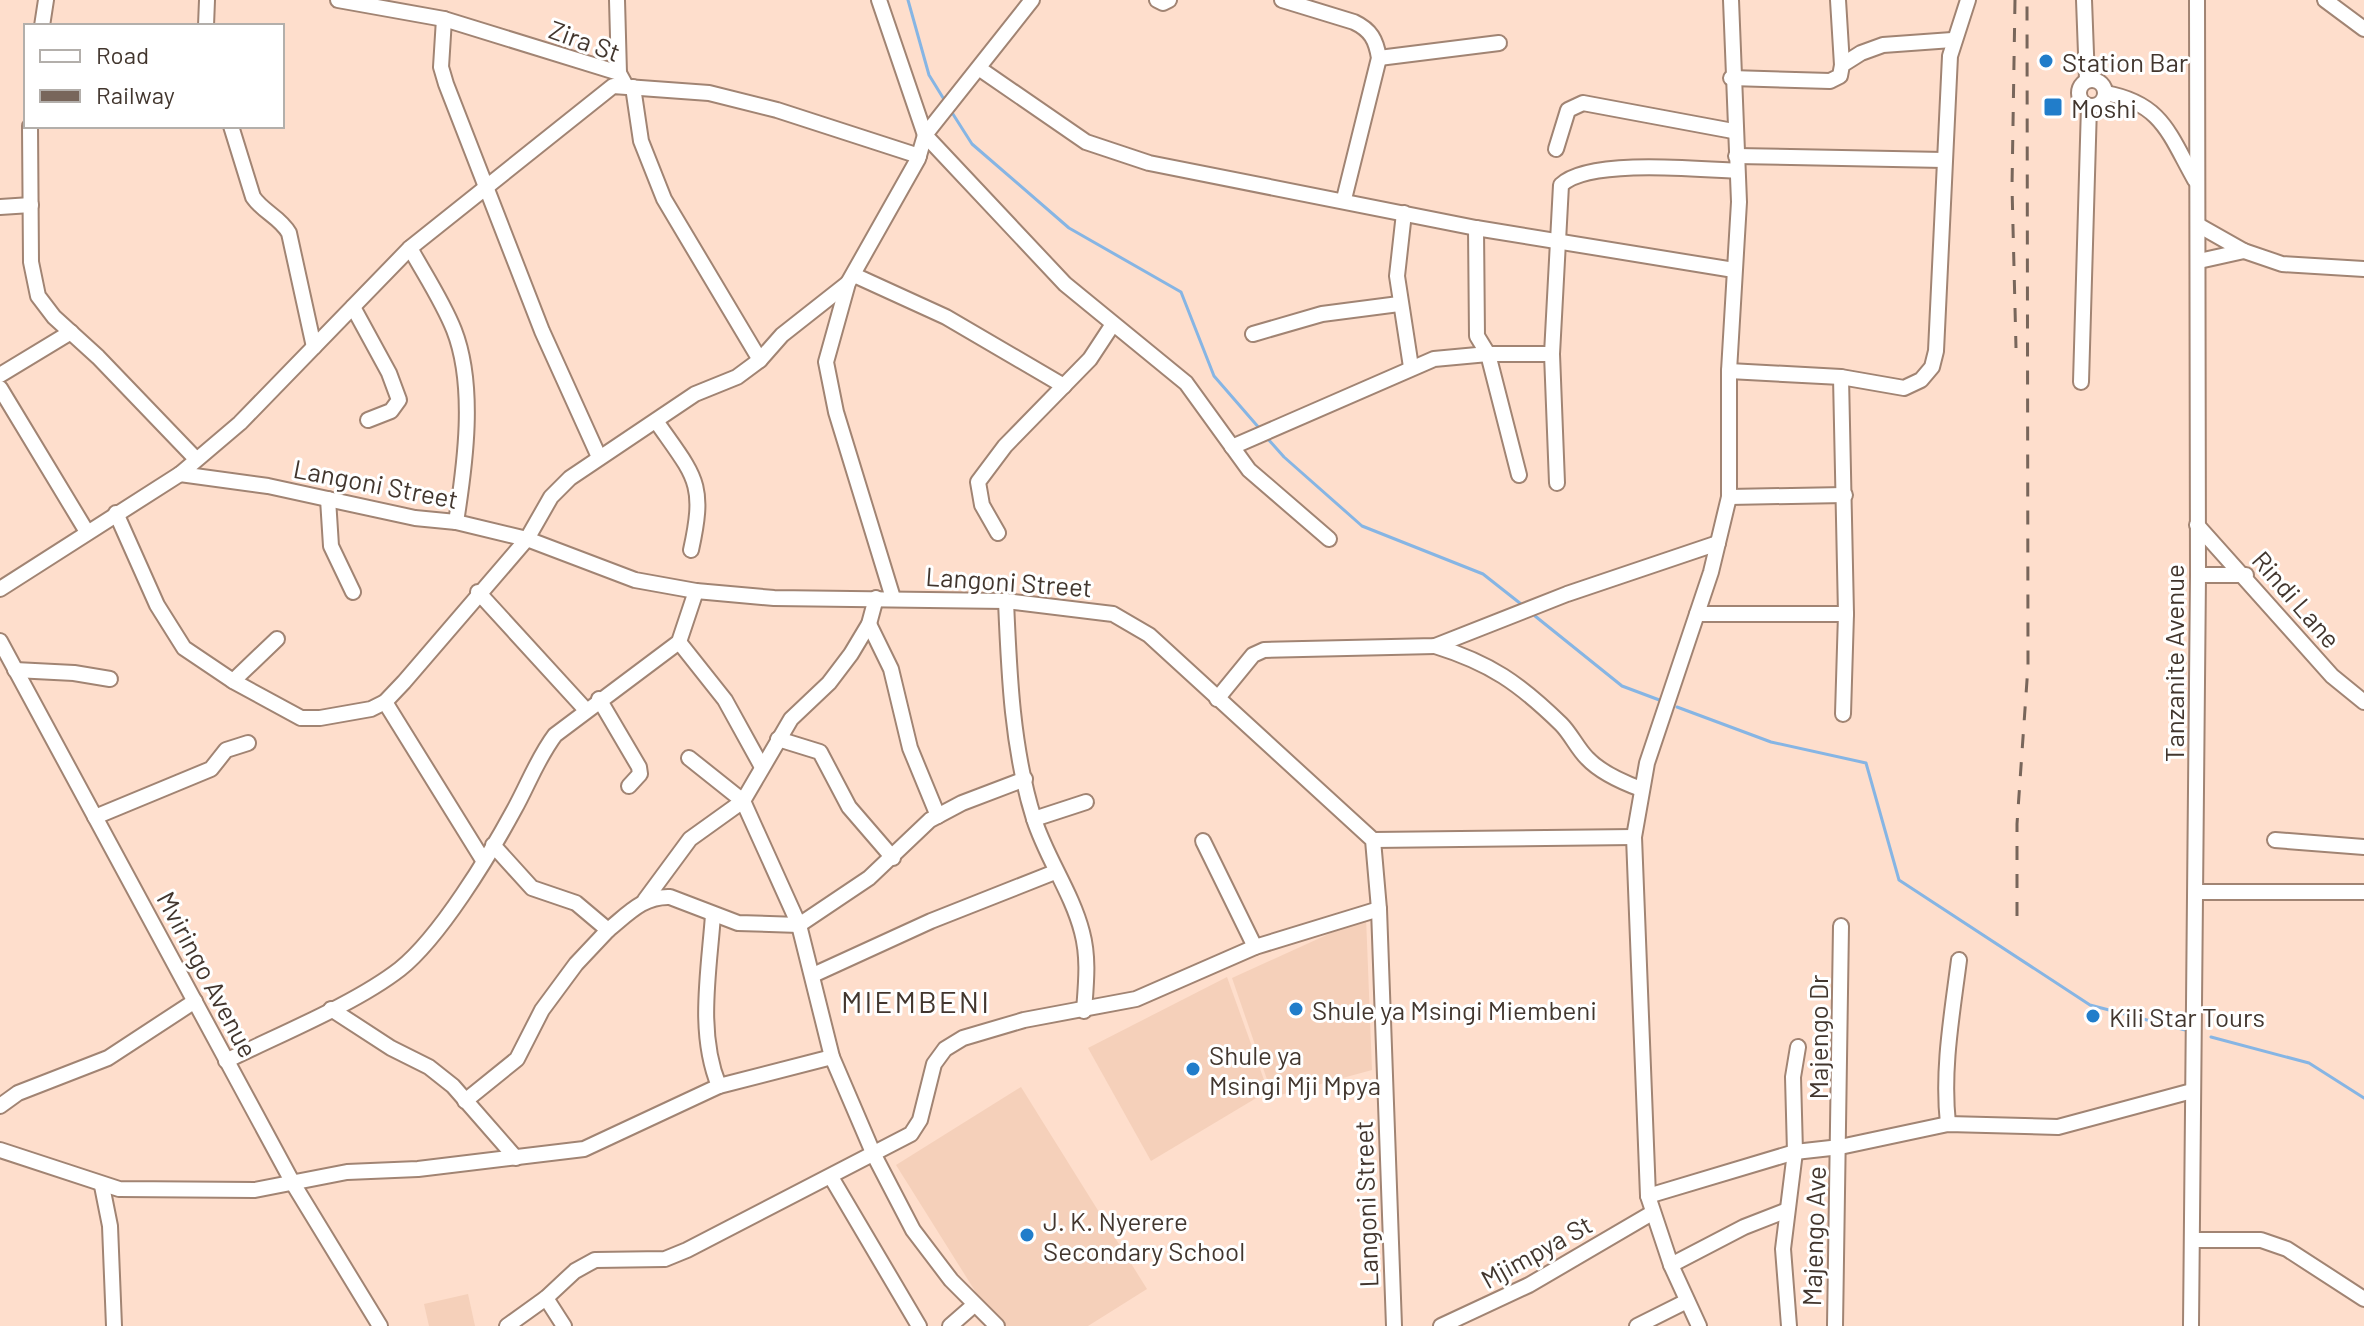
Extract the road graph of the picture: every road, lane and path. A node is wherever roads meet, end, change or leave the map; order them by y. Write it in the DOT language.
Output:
graph roads {
  1 [pos="46,0"];
  2 [pos="207,0"];
  3 [pos="338,0"];
  4 [pos="605,0"];
  5 [pos="879,0"];
  6 [pos="1032,0"];
  7 [pos="1157,0"];
  8 [pos="1169,0"];
  9 [pos="1282,0"];
  10 [pos="1731,0"];
  11 [pos="1838,0"];
  12 [pos="1968,0"];
  13 [pos="2084,0"];
  14 [pos="2197,0"];
  15 [pos="2325,0"];
  16 [pos="617,7"];
  17 [pos="444,19"];
  18 [pos="42,24"];
  19 [pos="206,24"];
  20 [pos="2364,29"];
  21 [pos="1952,40"];
  22 [pos="1499,43"];
  23 [pos="1379,58"];
  24 [pos="1842,65"];
  25 [pos="980,69"];
  26 [pos="1731,78"];
  27 [pos="2087,80"];
  28 [pos="626,81"];
  29 [pos="2105,93"];
  30 [pos="2089,106"];
  31 [pos="30,128"];
  32 [pos="232,128"];
  33 [pos="1733,131"];
  34 [pos="925,135"];
  35 [pos="1556,149"];
  36 [pos="919,156"];
  37 [pos="1944,160"];
  38 [pos="1737,164"];
  39 [pos="2195,180"];
  40 [pos="488,186"];
  41 [pos="1344,199"];
  42 [pos="31,205"];
  43 [pos="0,207"];
  44 [pos="1404,213"];
  45 [pos="2198,225"];
  46 [pos="1476,228"];
  47 [pos="1557,242"];
  48 [pos="410,248"];
  49 [pos="2244,251"];
  50 [pos="2199,261"];
  51 [pos="2364,269"];
  52 [pos="1734,270"];
  53 [pos="851,279"];
  54 [pos="1399,304"];
  55 [pos="353,307"];
  56 [pos="1113,324"];
  57 [pos="71,332"];
  58 [pos="1253,334"];
  59 [pos="314,347"];
  60 [pos="1488,354"];
  61 [pos="1552,354"];
  62 [pos="760,360"];
  63 [pos="1411,367"];
  64 [pos="1729,371"];
  65 [pos="0,375"];
  66 [pos="1841,377"];
  67 [pos="2081,382"];
  68 [pos="1064,386"];
  69 [pos="0,388"];
  70 [pos="368,420"];
  71 [pos="656,421"];
  72 [pos="1232,447"];
  73 [pos="599,457"];
  74 [pos="196,459"];
  75 [pos="180,474"];
  76 [pos="1519,475"];
  77 [pos="1557,483"];
  78 [pos="1845,495"];
  79 [pos="1729,497"];
  80 [pos="328,499"];
  81 [pos="116,513"];
  82 [pos="456,522"];
  83 [pos="2197,525"];
  84 [pos="87,532"];
  85 [pos="998,533"];
  86 [pos="527,539"];
  87 [pos="1329,539"];
  88 [pos="1718,543"];
  89 [pos="691,550"];
  90 [pos="2198,575"];
  91 [pos="2246,575"];
  92 [pos="0,589"];
  93 [pos="696,591"];
  94 [pos="353,592"];
  95 [pos="478,592"];
  96 [pos="876,598"];
  97 [pos="893,598"];
  98 [pos="1006,601"];
  99 [pos="1697,614"];
  100 [pos="1846,614"];
  101 [pos="869,624"];
  102 [pos="277,639"];
  103 [pos="0,641"];
  104 [pos="679,642"];
  105 [pos="1435,646"];
  106 [pos="15,670"];
  107 [pos="110,679"];
  108 [pos="233,681"];
  109 [pos="599,699"];
  110 [pos="1217,699"];
  111 [pos="385,702"];
  112 [pos="2364,702"];
  113 [pos="585,709"];
  114 [pos="1843,714"];
  115 [pos="778,739"];
  116 [pos="248,743"];
  117 [pos="689,758"];
  118 [pos="762,767"];
  119 [pos="1025,779"];
  120 [pos="629,786"];
  121 [pos="1641,789"];
  122 [pos="743,801"];
  123 [pos="1086,802"];
  124 [pos="938,816"];
  125 [pos="95,817"];
  126 [pos="1034,819"];
  127 [pos="1634,837"];
  128 [pos="1373,840"];
  129 [pos="2275,840"];
  130 [pos="1203,841"];
  131 [pos="493,845"];
  132 [pos="2364,847"];
  133 [pos="893,858"];
  134 [pos="483,860"];
  135 [pos="1055,872"];
  136 [pos="2196,892"];
  137 [pos="2364,892"];
  138 [pos="645,900"];
  139 [pos="1379,909"];
  140 [pos="713,915"];
  141 [pos="799,925"];
  142 [pos="1841,926"];
  143 [pos="608,930"];
  144 [pos="1255,947"];
  145 [pos="1959,960"];
  146 [pos="813,975"];
  147 [pos="195,1001"];
  148 [pos="331,1009"];
  149 [pos="1084,1011"];
  150 [pos="1798,1047"];
  151 [pos="832,1057"];
  152 [pos="226,1061"];
  153 [pos="719,1086"];
  154 [pos="2192,1091"];
  155 [pos="465,1101"];
  156 [pos="0,1106"];
  157 [pos="1948,1124"];
  158 [pos="1840,1147"];
  159 [pos="0,1150"];
  160 [pos="1795,1152"];
  161 [pos="874,1155"];
  162 [pos="516,1158"];
  163 [pos="831,1177"];
  164 [pos="294,1185"];
  165 [pos="102,1186"];
  166 [pos="1648,1196"];
  167 [pos="1785,1211"];
  168 [pos="1652,1213"];
  169 [pos="2193,1240"];
  170 [pos="1671,1265"];
  171 [pos="546,1298"];
  172 [pos="2364,1299"];
  173 [pos="1687,1301"];
  174 [pos="974,1305"];
  175 [pos="114,1326"];
  176 [pos="380,1326"];
  177 [pos="507,1326"];
  178 [pos="564,1326"];
  179 [pos="919,1326"];
  180 [pos="950,1326"];
  181 [pos="997,1326"];
  182 [pos="1394,1326"];
  183 [pos="1441,1326"];
  184 [pos="1637,1326"];
  185 [pos="1699,1326"];
  186 [pos="1789,1326"];
  187 [pos="1835,1326"];
  188 [pos="2191,1326"];
  1 -- 18 [label="street"];
  2 -- 19 [label="street"];
  3 -- 17 [label="street, Zira St"];
  4 -- 16 [label="street"];
  5 -- 34 [label="street"];
  6 -- 25 [label="street"];
  7 -- 8 [label="street"];
  9 -- 23 [label="street"];
  10 -- 26 [label="street"];
  11 -- 24 [label="street"];
  12 -- 21 [label="street"];
  13 -- 27 [label="street"];
  14 -- 39 [label="street, Tanzanite Avenue"];
  15 -- 20 [label="street"];
  16 -- 28 [label="street"];
  17 -- 28 [label="street, Zira St"];
  17 -- 40 [label="street"];
  21 -- 24 [label="street"];
  21 -- 37 [label="street"];
  22 -- 23 [label="street"];
  23 -- 41 [label="street"];
  24 -- 26 [label="street"];
  25 -- 34 [label="street"];
  25 -- 41 [label="street"];
  26 -- 33 [label="street"];
  27 -- 29 [label="street"];
  27 -- 30 [label="street"];
  28 -- 36 [label="street, Zira St"];
  28 -- 40 [label="street"];
  28 -- 62 [label="street"];
  29 -- 30 [label="street"];
  29 -- 39 [label="street"];
  30 -- 67 [label="street"];
  31 -- 42 [label="street"];
  32 -- 59 [label="street"];
  33 -- 35 [label="street"];
  33 -- 38 [label="street"];
  34 -- 36 [label="street"];
  34 -- 56 [label="street"];
  36 -- 53 [label="street"];
  37 -- 38 [label="street"];
  37 -- 66 [label="street"];
  38 -- 47 [label="street"];
  38 -- 52 [label="street"];
  39 -- 45 [label="street, Tanzanite Avenue"];
  40 -- 48 [label="street"];
  40 -- 73 [label="street"];
  41 -- 44 [label="street"];
  42 -- 43 [label="street"];
  42 -- 57 [label="street"];
  44 -- 46 [label="street"];
  44 -- 54 [label="street"];
  45 -- 49 [label="street"];
  45 -- 50 [label="street, Tanzanite Avenue"];
  46 -- 47 [label="street"];
  46 -- 60 [label="street"];
  47 -- 52 [label="street"];
  47 -- 61 [label="street"];
  48 -- 55 [label="street"];
  48 -- 82 [label="street"];
  49 -- 50 [label="street"];
  49 -- 51 [label="street"];
  50 -- 83 [label="street, Tanzanite Avenue"];
  52 -- 64 [label="street"];
  53 -- 62 [label="street"];
  53 -- 68 [label="street"];
  53 -- 97 [label="street"];
  54 -- 58 [label="street"];
  54 -- 63 [label="street"];
  55 -- 59 [label="street"];
  55 -- 70 [label="street"];
  56 -- 68 [label="street"];
  56 -- 72 [label="street"];
  57 -- 65 [label="street"];
  57 -- 74 [label="street"];
  59 -- 74 [label="street"];
  60 -- 61 [label="street"];
  60 -- 63 [label="street"];
  60 -- 76 [label="street"];
  61 -- 77 [label="street"];
  62 -- 71 [label="street"];
  63 -- 72 [label="street"];
  64 -- 66 [label="street"];
  64 -- 79 [label="street"];
  66 -- 78 [label="street"];
  68 -- 85 [label="street"];
  69 -- 84 [label="street"];
  71 -- 73 [label="street"];
  71 -- 89 [label="street"];
  72 -- 87 [label="street"];
  73 -- 86 [label="street"];
  74 -- 75 [label="street"];
  75 -- 80 [label="street, Langoni Street"];
  75 -- 81 [label="street"];
  78 -- 79 [label="street"];
  78 -- 100 [label="street"];
  79 -- 88 [label="street"];
  80 -- 82 [label="street, Langoni Street"];
  80 -- 94 [label="street"];
  81 -- 84 [label="street"];
  81 -- 108 [label="street"];
  82 -- 86 [label="street, Langoni Street"];
  83 -- 90 [label="street, Tanzanite Avenue"];
  83 -- 91 [label="street, Rindi Lane"];
  84 -- 92 [label="street"];
  86 -- 93 [label="street, Langoni Street"];
  86 -- 95 [label="street"];
  88 -- 99 [label="street"];
  88 -- 105 [label="street"];
  90 -- 91 [label="street"];
  90 -- 136 [label="street, Tanzanite Avenue"];
  91 -- 112 [label="street, Rindi Lane"];
  93 -- 96 [label="street, Langoni Street"];
  93 -- 104 [label="street"];
  95 -- 111 [label="street"];
  95 -- 113 [label="street"];
  96 -- 97 [label="street, Langoni Street"];
  96 -- 101 [label="street"];
  97 -- 98 [label="street, Langoni Street"];
  98 -- 110 [label="street, Langoni Street"];
  98 -- 119 [label="street"];
  99 -- 100 [label="street"];
  99 -- 121 [label="street"];
  100 -- 114 [label="street"];
  101 -- 115 [label="street"];
  101 -- 124 [label="street"];
  102 -- 108 [label="street"];
  103 -- 106 [label="street, Mviringo Avenue"];
  104 -- 109 [label="street"];
  104 -- 118 [label="street"];
  105 -- 110 [label="street"];
  105 -- 121 [label="street"];
  106 -- 107 [label="street"];
  106 -- 125 [label="street, Mviringo Avenue"];
  108 -- 111 [label="street"];
  109 -- 113 [label="street"];
  109 -- 120 [label="street"];
  110 -- 128 [label="street, Langoni Street"];
  111 -- 134 [label="street"];
  113 -- 131 [label="street"];
  115 -- 118 [label="street"];
  115 -- 133 [label="street"];
  116 -- 125 [label="street"];
  117 -- 122 [label="street"];
  118 -- 122 [label="street"];
  119 -- 124 [label="street"];
  119 -- 126 [label="street"];
  121 -- 127 [label="street"];
  122 -- 138 [label="street"];
  122 -- 141 [label="street"];
  123 -- 126 [label="street"];
  124 -- 133 [label="street"];
  125 -- 147 [label="street, Mviringo Avenue"];
  126 -- 135 [label="street"];
  127 -- 128 [label="street"];
  127 -- 166 [label="street"];
  128 -- 139 [label="street, Langoni Street"];
  129 -- 132 [label="street"];
  130 -- 144 [label="street"];
  131 -- 134 [label="street"];
  131 -- 143 [label="street"];
  133 -- 141 [label="street"];
  134 -- 148 [label="street"];
  135 -- 146 [label="street"];
  135 -- 149 [label="street"];
  136 -- 137 [label="street"];
  136 -- 154 [label="street, Tanzanite Avenue"];
  138 -- 140 [label="street"];
  138 -- 143 [label="street"];
  139 -- 144 [label="street"];
  139 -- 182 [label="street, Langoni Street"];
  140 -- 141 [label="street"];
  140 -- 153 [label="street"];
  141 -- 146 [label="street"];
  142 -- 158 [label="street, Majengo Dr"];
  143 -- 155 [label="street"];
  144 -- 149 [label="street"];
  145 -- 157 [label="street"];
  146 -- 151 [label="street"];
  147 -- 152 [label="street, Mviringo Avenue"];
  147 -- 156 [label="street"];
  148 -- 152 [label="street"];
  148 -- 155 [label="street"];
  149 -- 161 [label="street"];
  150 -- 160 [label="street"];
  151 -- 153 [label="street"];
  151 -- 161 [label="street"];
  152 -- 164 [label="street, Mviringo Avenue"];
  153 -- 162 [label="street"];
  154 -- 157 [label="street"];
  154 -- 169 [label="street, Tanzanite Avenue"];
  155 -- 162 [label="street"];
  157 -- 158 [label="street"];
  158 -- 160 [label="street"];
  158 -- 187 [label="street, Majengo Ave"];
  159 -- 165 [label="street"];
  160 -- 166 [label="street"];
  160 -- 167 [label="street"];
  161 -- 163 [label="street"];
  161 -- 174 [label="street"];
  162 -- 164 [label="street"];
  163 -- 171 [label="street"];
  163 -- 179 [label="street"];
  164 -- 165 [label="street"];
  164 -- 176 [label="street, Mviringo Avenue"];
  165 -- 175 [label="street"];
  166 -- 168 [label="street"];
  167 -- 170 [label="street"];
  167 -- 186 [label="street"];
  168 -- 170 [label="street"];
  168 -- 183 [label="street, Mjimpya St"];
  169 -- 172 [label="street"];
  169 -- 188 [label="street, Tanzanite Avenue"];
  170 -- 173 [label="street"];
  171 -- 177 [label="street"];
  171 -- 178 [label="street"];
  173 -- 184 [label="street"];
  173 -- 185 [label="street"];
  174 -- 180 [label="street"];
  174 -- 181 [label="street"];
}
